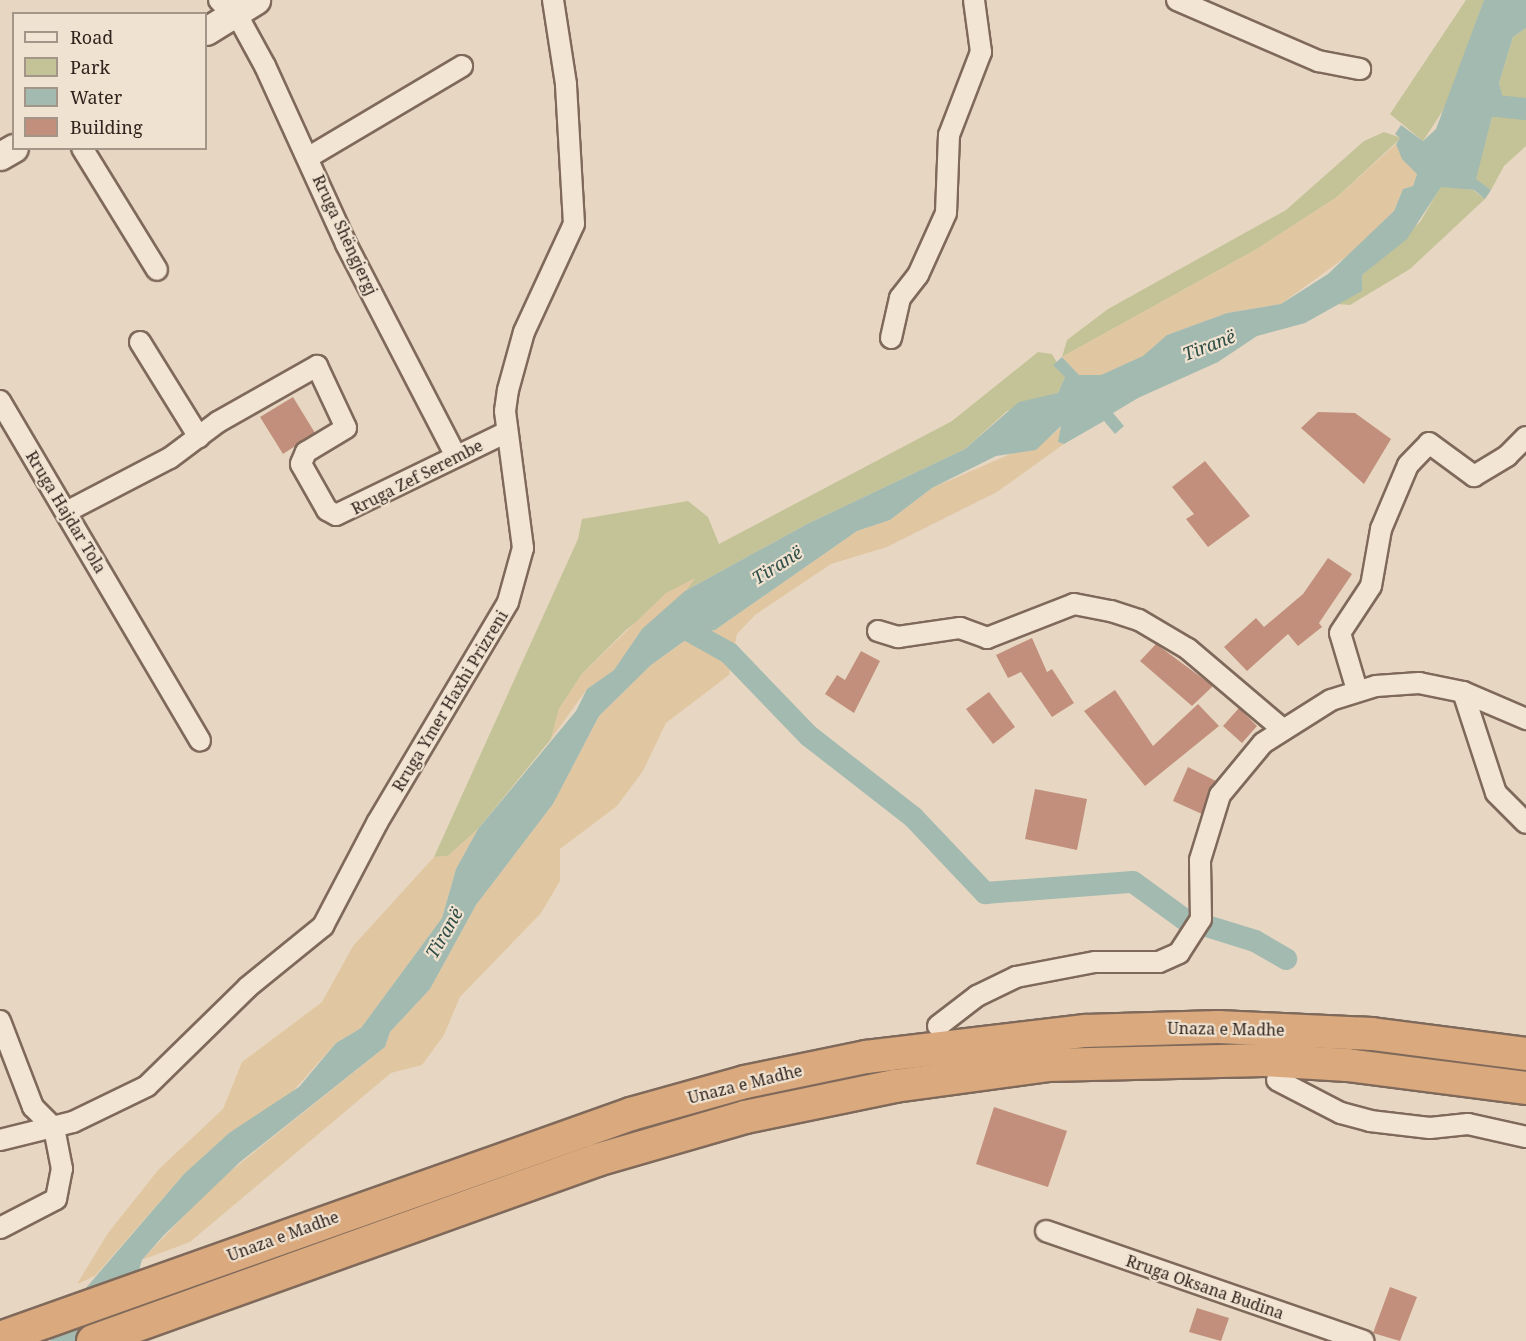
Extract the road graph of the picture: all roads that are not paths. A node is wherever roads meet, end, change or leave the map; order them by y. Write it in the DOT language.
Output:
graph roads {
  1 [pos="256,0"];
  2 [pos="553,0"];
  3 [pos="974,0"];
  4 [pos="1177,0"];
  5 [pos="226,8"];
  6 [pos="207,30"];
  7 [pos="462,66"];
  8 [pos="1360,69"];
  9 [pos="83,150"];
  10 [pos="309,157"];
  11 [pos="157,270"];
  12 [pos="891,338"];
  13 [pos="140,342"];
  14 [pos="0,401"];
  15 [pos="507,432"];
  16 [pos="199,437"];
  17 [pos="1526,437"];
  18 [pos="456,456"];
  19 [pos="68,511"];
  20 [pos="878,631"];
  21 [pos="1357,690"];
  22 [pos="1463,692"];
  23 [pos="1526,719"];
  24 [pos="1281,728"];
  25 [pos="200,740"];
  26 [pos="1526,824"];
  27 [pos="0,1021"];
  28 [pos="938,1026"];
  29 [pos="1526,1037"];
  30 [pos="1526,1054"];
  31 [pos="1277,1080"];
  32 [pos="745,1082"];
  33 [pos="1526,1088"];
  34 [pos="1526,1110"];
  35 [pos="763,1113"];
  36 [pos="54,1128"];
  37 [pos="1526,1137"];
  38 [pos="0,1140"];
  39 [pos="0,1228"];
  40 [pos="1046,1231"];
  41 [pos="0,1338"];
  42 [pos="93,1341"];
  43 [pos="1364,1341"];
  1 -- 5 [label="main road"];
  2 -- 15 [label="street, Rruga Ymer Haxhi Prizreni"];
  3 -- 12 [label="street"];
  4 -- 8 [label="street"];
  5 -- 6 [label="main road"];
  5 -- 10 [label="street, Rruga Shëngjergj"];
  7 -- 10 [label="street"];
  9 -- 11 [label="street"];
  10 -- 18 [label="street, Rruga Shëngjergj"];
  13 -- 16 [label="street"];
  14 -- 19 [label="street, Rruga Hajdar Tola"];
  15 -- 18 [label="street, Rruga Zef Serembe"];
  15 -- 36 [label="street, Rruga Ymer Haxhi Prizreni"];
  16 -- 18 [label="street, Rruga Zef Serembe"];
  16 -- 19 [label="street"];
  17 -- 21 [label="street"];
  19 -- 25 [label="street, Rruga Hajdar Tola"];
  20 -- 24 [label="street"];
  21 -- 22 [label="street"];
  21 -- 24 [label="street"];
  22 -- 23 [label="street"];
  22 -- 26 [label="street"];
  24 -- 28 [label="street"];
  27 -- 36 [label="street"];
  29 -- 32 [label="highway"];
  30 -- 32 [label="highway, Unaza e Madhe"];
  31 -- 34 [label="highway"];
  31 -- 35 [label="highway"];
  31 -- 37 [label="street"];
  32 -- 41 [label="highway, Unaza e Madhe"];
  33 -- 35 [label="highway, Unaza e Madhe"];
  35 -- 42 [label="highway, Unaza e Madhe"];
  36 -- 38 [label="street, Rruga Ymer Haxhi Prizreni"];
  36 -- 39 [label="street"];
  40 -- 43 [label="street, Rruga Oksana Budina"];
}
